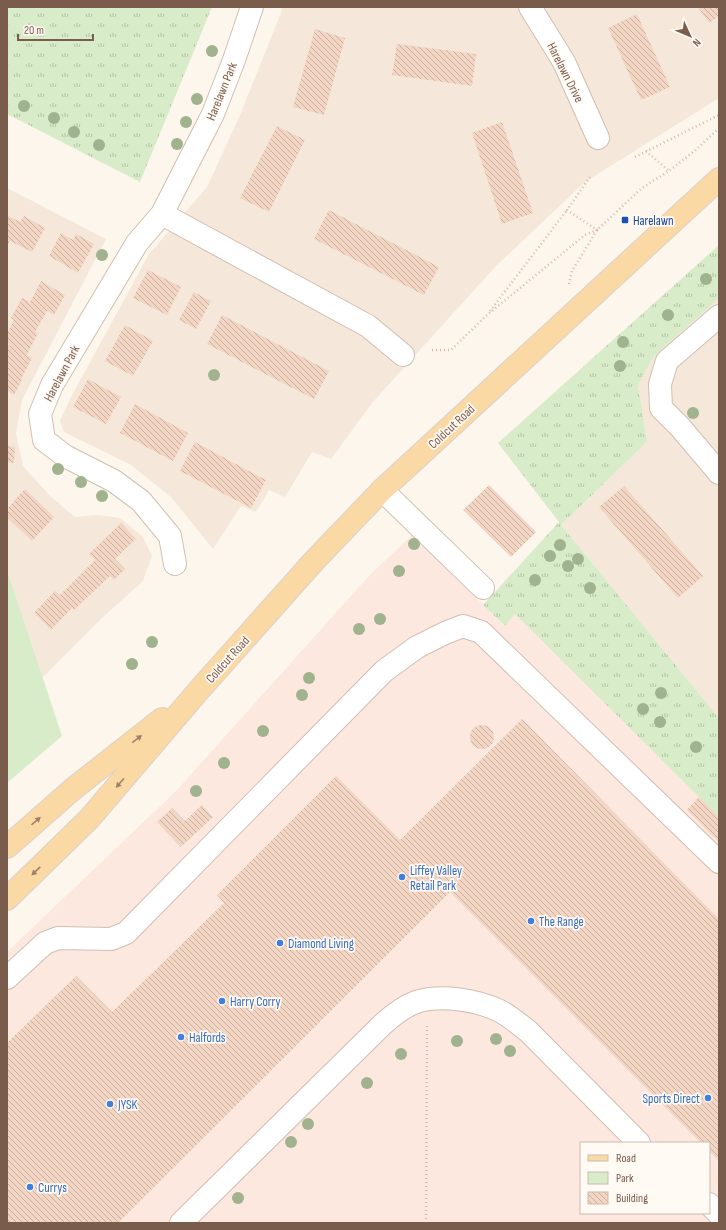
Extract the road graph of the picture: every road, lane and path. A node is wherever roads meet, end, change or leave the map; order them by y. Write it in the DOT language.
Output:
graph roads {
  1 [pos="252,7"];
  2 [pos="530,7"];
  3 [pos="719,115"];
  4 [pos="719,128"];
  5 [pos="598,138"];
  6 [pos="646,151"];
  7 [pos="635,156"];
  8 [pos="669,171"];
  9 [pos="590,177"];
  10 [pos="719,179"];
  11 [pos="568,210"];
  12 [pos="162,214"];
  13 [pos="597,230"];
  14 [pos="572,271"];
  15 [pos="487,315"];
  16 [pos="719,316"];
  17 [pos="432,350"];
  18 [pos="402,355"];
  19 [pos="719,473"];
  20 [pos="382,490"];
  21 [pos="175,564"];
  22 [pos="483,588"];
  23 [pos="200,690"];
  24 [pos="7,847"];
  25 [pos="719,862"];
  26 [pos="7,899"];
  27 [pos="7,978"];
  28 [pos="427,1000"];
  29 [pos="638,1142"];
  30 [pos="710,1205"];
  31 [pos="719,1214"];
  32 [pos="182,1223"];
  33 [pos="426,1223"];
  1 -- 12 [label="street, Harelawn Park"];
  2 -- 5 [label="street, Harelawn Drive"];
  3 -- 6 [label="path"];
  4 -- 8 [label="path"];
  6 -- 7 [label="path"];
  6 -- 8 [label="path"];
  8 -- 13 [label="path"];
  9 -- 11 [label="path"];
  10 -- 20 [label="main road, Coldcut Road"];
  11 -- 13 [label="path"];
  11 -- 15 [label="path"];
  12 -- 18 [label="street"];
  12 -- 21 [label="street, Harelawn Park"];
  13 -- 14 [label="path"];
  13 -- 15 [label="path"];
  15 -- 17 [label="path"];
  16 -- 19 [label="street"];
  20 -- 22 [label="street"];
  20 -- 23 [label="main road, Coldcut Road"];
  24 -- 23 [label="main road, Coldcut Road, one-way"];
  23 -- 26 [label="main road, Coldcut Road, one-way"];
  25 -- 27 [label="street"];
  28 -- 29 [label="street"];
  28 -- 32 [label="street"];
  28 -- 33 [label="path"];
  30 -- 31 [label="street"];
}
